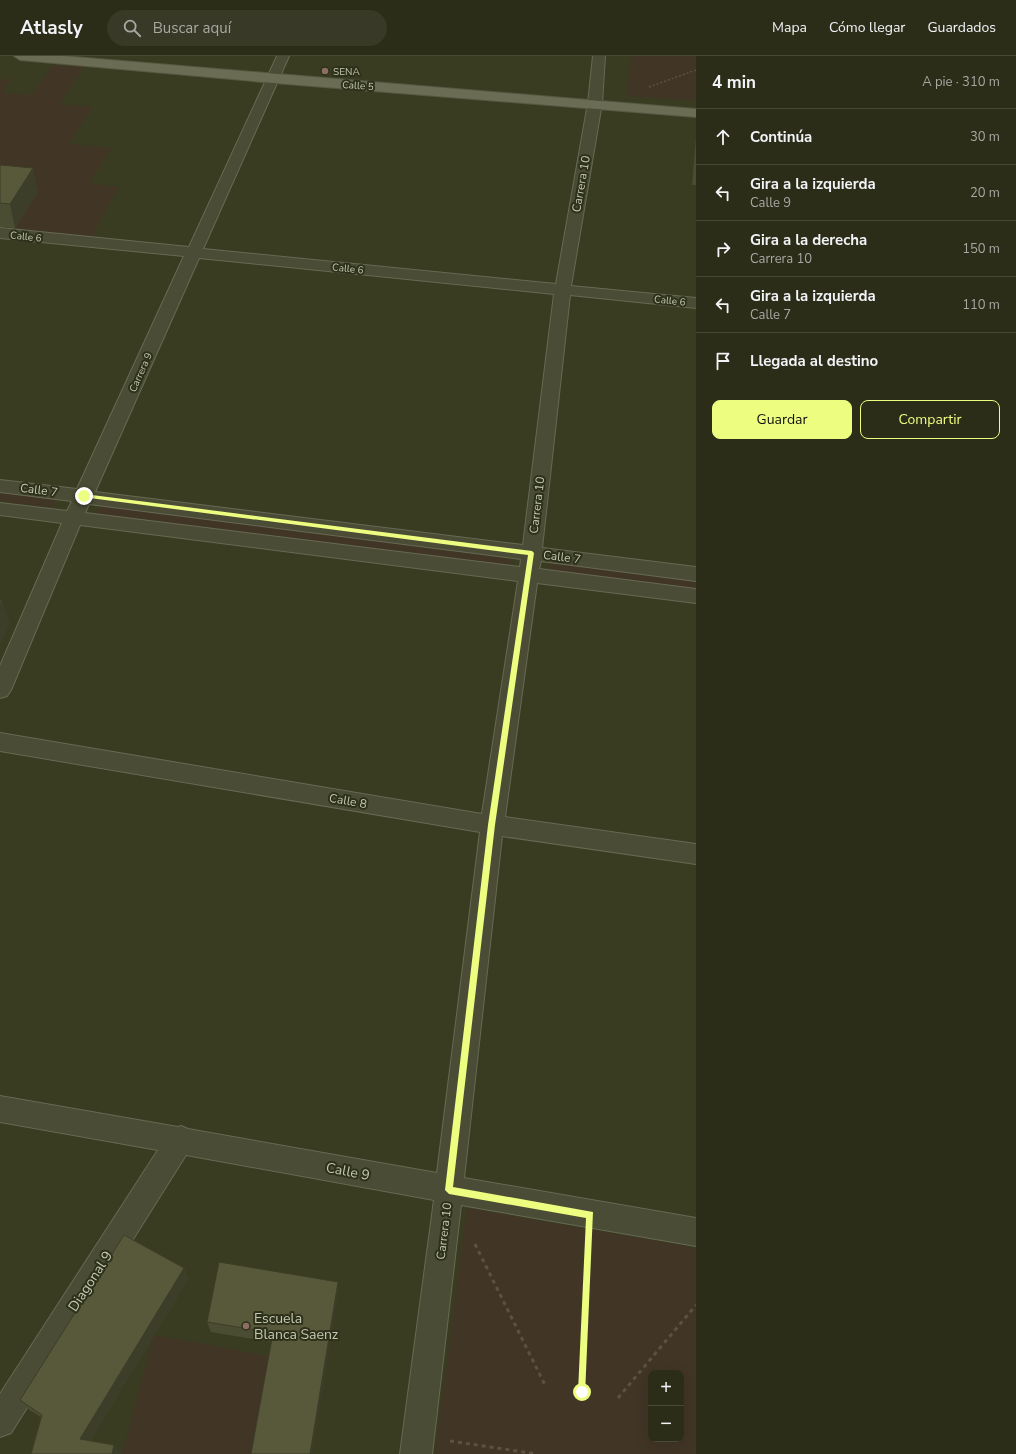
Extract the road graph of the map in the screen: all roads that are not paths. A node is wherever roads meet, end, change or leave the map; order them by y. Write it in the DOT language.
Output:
graph roads {
  1 [pos="20,56"];
  2 [pos="283,56"];
  3 [pos="599,56"];
  4 [pos="274,79"];
  5 [pos="595,104"];
  6 [pos="696,112"];
  7 [pos="0,233"];
  8 [pos="194,254"];
  9 [pos="563,289"];
  10 [pos="696,303"];
  11 [pos="0,486"];
  12 [pos="84,496"];
  13 [pos="0,509"];
  14 [pos="74,519"];
  15 [pos="532,553"];
  16 [pos="696,574"];
  17 [pos="527,575"];
  18 [pos="696,596"];
  19 [pos="0,690"];
  20 [pos="0,742"];
  21 [pos="492,825"];
  22 [pos="696,854"];
  23 [pos="0,1109"];
  24 [pos="181,1139"];
  25 [pos="449,1190"];
  26 [pos="696,1232"];
  27 [pos="0,1422"];
  28 [pos="417,1445"];
  1 -- 4 [label="main road, Calle 5"];
  2 -- 4 [label="street, Carrera 9"];
  3 -- 5 [label="street, Carrera 10"];
  4 -- 5 [label="main road, Calle 5"];
  4 -- 8 [label="street, Carrera 9"];
  5 -- 6 [label="main road, Calle 5"];
  5 -- 9 [label="street, Carrera 10"];
  7 -- 8 [label="street, Calle 6"];
  8 -- 9 [label="street, Calle 6"];
  8 -- 12 [label="street, Carrera 9"];
  9 -- 10 [label="street, Calle 6"];
  9 -- 15 [label="street, Carrera 10"];
  11 -- 12 [label="street, Calle 7"];
  12 -- 14 [label="street, Carrera 9"];
  12 -- 15 [label="street, Calle 7"];
  13 -- 14 [label="street, Calle 7"];
  14 -- 17 [label="street, Calle 7"];
  14 -- 19 [label="street, Carrera 9"];
  15 -- 16 [label="street, Calle 7"];
  15 -- 17 [label="street, Carrera 10"];
  17 -- 18 [label="street, Calle 7"];
  17 -- 21 [label="street, Carrera 10"];
  20 -- 21 [label="street, Calle 8"];
  21 -- 22 [label="street, Calle 8"];
  21 -- 25 [label="street, Carrera 10"];
  23 -- 24 [label="street, Calle 9"];
  24 -- 25 [label="street, Calle 9"];
  24 -- 27 [label="street, Diagonal 9"];
  25 -- 26 [label="street, Calle 9"];
  25 -- 28 [label="street, Carrera 10"];
}
